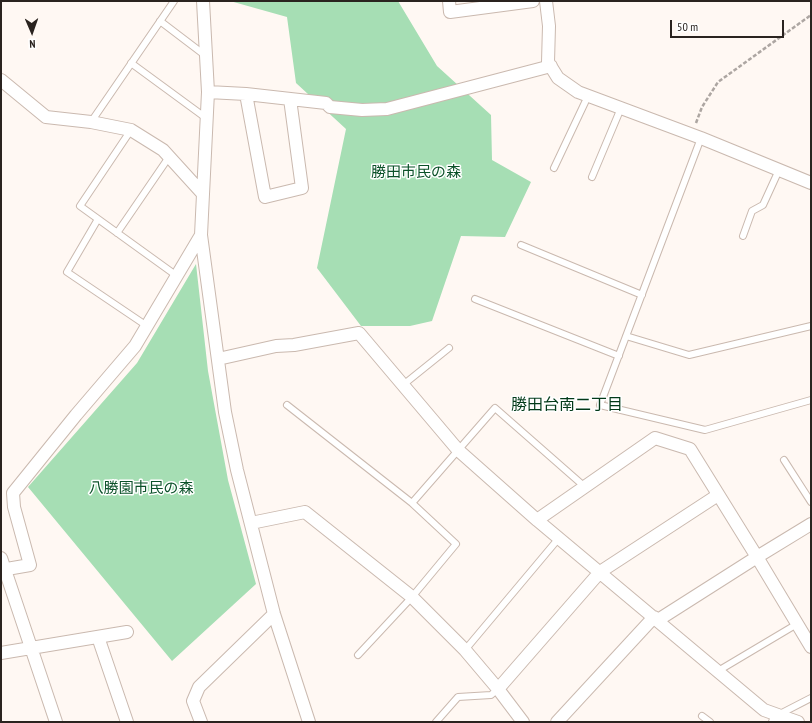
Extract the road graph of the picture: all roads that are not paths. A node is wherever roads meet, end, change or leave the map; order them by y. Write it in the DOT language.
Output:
graph roads {
  1 [pos="174,1"];
  2 [pos="203,1"];
  3 [pos="449,1"];
  4 [pos="534,1"];
  5 [pos="546,1"];
  6 [pos="160,21"];
  7 [pos="206,56"];
  8 [pos="131,63"];
  9 [pos="551,66"];
  10 [pos="1,80"];
  11 [pos="208,92"];
  12 [pos="246,94"];
  13 [pos="588,96"];
  14 [pos="290,99"];
  15 [pos="621,108"];
  16 [pos="206,118"];
  17 [pos="91,122"];
  18 [pos="131,130"];
  19 [pos="696,136"];
  20 [pos="169,157"];
  21 [pos="554,168"];
  22 [pos="779,170"];
  23 [pos="592,177"];
  24 [pos="811,183"];
  25 [pos="203,194"];
  26 [pos="98,219"];
  27 [pos="117,233"];
  28 [pos="201,235"];
  29 [pos="743,236"];
  30 [pos="521,245"];
  31 [pos="177,276"];
  32 [pos="642,295"];
  33 [pos="475,299"];
  34 [pos="147,326"];
  35 [pos="811,326"];
  36 [pos="626,336"];
  37 [pos="449,348"];
  38 [pos="619,356"];
  39 [pos="218,359"];
  40 [pos="403,385"];
  41 [pos="811,400"];
  42 [pos="287,405"];
  43 [pos="458,450"];
  44 [pos="784,460"];
  45 [pos="584,487"];
  46 [pos="718,494"];
  47 [pos="811,502"];
  48 [pos="412,503"];
  49 [pos="537,520"];
  50 [pos="251,523"];
  51 [pos="811,524"];
  52 [pos="559,538"];
  53 [pos="757,557"];
  54 [pos="2,566"];
  55 [pos="600,572"];
  56 [pos="412,597"];
  57 [pos="274,614"];
  58 [pos="656,618"];
  59 [pos="797,624"];
  60 [pos="128,632"];
  61 [pos="98,637"];
  62 [pos="811,647"];
  63 [pos="30,648"];
  64 [pos="465,650"];
  65 [pos="1,653"];
  66 [pos="358,654"];
  67 [pos="718,671"];
  68 [pos="498,689"];
  69 [pos="811,698"];
  70 [pos="702,716"];
  71 [pos="777,718"];
  72 [pos="56,722"];
  73 [pos="127,722"];
  74 [pos="201,722"];
  75 [pos="310,722"];
  76 [pos="436,722"];
  77 [pos="522,722"];
  78 [pos="557,722"];
  79 [pos="710,722"];
  80 [pos="798,722"];
  1 -- 6 [label="lane"];
  2 -- 7 [label="street"];
  3 -- 4 [label="street"];
  5 -- 9 [label="street"];
  6 -- 7 [label="lane"];
  6 -- 8 [label="lane"];
  7 -- 11 [label="street"];
  8 -- 16 [label="lane"];
  8 -- 17 [label="lane"];
  9 -- 13 [label="street"];
  9 -- 14 [label="street"];
  10 -- 17 [label="street"];
  11 -- 12 [label="street"];
  11 -- 16 [label="street"];
  12 -- 14 [label="street"];
  12 -- 14 [label="street"];
  13 -- 15 [label="street"];
  13 -- 21 [label="lane"];
  15 -- 19 [label="street"];
  15 -- 23 [label="lane"];
  16 -- 25 [label="street"];
  17 -- 18 [label="street"];
  18 -- 20 [label="street"];
  18 -- 26 [label="lane"];
  19 -- 22 [label="street"];
  19 -- 32 [label="lane"];
  20 -- 25 [label="street"];
  20 -- 27 [label="lane"];
  22 -- 24 [label="street"];
  22 -- 29 [label="lane"];
  25 -- 28 [label="street"];
  26 -- 27 [label="lane"];
  26 -- 34 [label="lane"];
  27 -- 31 [label="lane"];
  28 -- 31 [label="street"];
  28 -- 39 [label="street"];
  30 -- 32 [label="lane"];
  31 -- 34 [label="street"];
  32 -- 36 [label="lane"];
  33 -- 38 [label="lane"];
  34 -- 54 [label="street"];
  35 -- 36 [label="lane"];
  36 -- 38 [label="lane"];
  37 -- 40 [label="lane"];
  38 -- 41 [label="lane"];
  39 -- 40 [label="street"];
  39 -- 50 [label="street"];
  40 -- 43 [label="street"];
  42 -- 48 [label="lane"];
  43 -- 45 [label="lane"];
  43 -- 48 [label="lane"];
  43 -- 49 [label="street"];
  44 -- 47 [label="lane"];
  45 -- 46 [label="street"];
  45 -- 49 [label="street"];
  46 -- 53 [label="street"];
  46 -- 55 [label="street"];
  48 -- 56 [label="lane"];
  49 -- 52 [label="street"];
  50 -- 56 [label="street"];
  50 -- 57 [label="street"];
  51 -- 53 [label="street"];
  52 -- 55 [label="street"];
  52 -- 64 [label="lane"];
  53 -- 58 [label="street"];
  53 -- 59 [label="street"];
  54 -- 63 [label="street"];
  55 -- 58 [label="street"];
  55 -- 68 [label="street"];
  56 -- 64 [label="street"];
  56 -- 66 [label="lane"];
  57 -- 74 [label="street"];
  57 -- 75 [label="street"];
  58 -- 67 [label="street"];
  58 -- 78 [label="street"];
  59 -- 62 [label="street"];
  59 -- 67 [label="lane"];
  60 -- 61 [label="street"];
  61 -- 63 [label="street"];
  61 -- 73 [label="street"];
  63 -- 65 [label="street"];
  63 -- 72 [label="street"];
  64 -- 68 [label="street"];
  67 -- 71 [label="street"];
  68 -- 76 [label="lane"];
  68 -- 77 [label="street"];
  69 -- 71 [label="lane"];
  70 -- 79 [label="lane"];
  71 -- 80 [label="street"];
}
